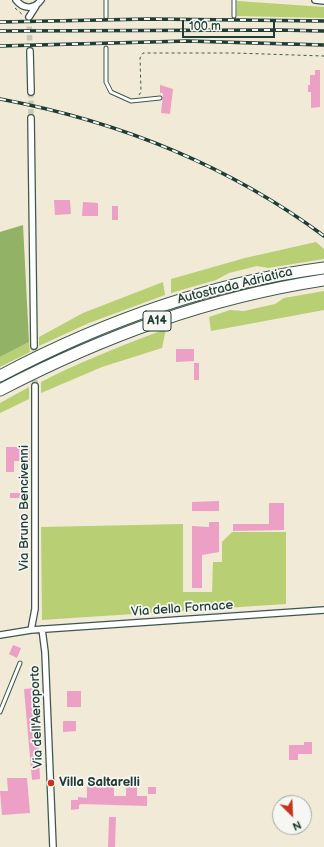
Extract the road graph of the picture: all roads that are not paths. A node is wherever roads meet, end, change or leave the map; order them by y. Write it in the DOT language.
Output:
graph roads {
  1 [pos="16,0"];
  2 [pos="106,0"];
  3 [pos="234,0"];
  4 [pos="315,0"];
  5 [pos="324,0"];
  6 [pos="40,2"];
  7 [pos="22,6"];
  8 [pos="234,16"];
  9 [pos="106,17"];
  10 [pos="106,48"];
  11 [pos="30,51"];
  12 [pos="31,92"];
  13 [pos="160,98"];
  14 [pos="31,118"];
  15 [pos="324,268"];
  16 [pos="324,280"];
  17 [pos="34,346"];
  18 [pos="0,376"];
  19 [pos="35,386"];
  20 [pos="0,390"];
  21 [pos="324,610"];
  22 [pos="42,629"];
  23 [pos="31,630"];
  24 [pos="0,635"];
  25 [pos="20,664"];
  26 [pos="0,712"];
  27 [pos="53,847"];
  1 -- 7 [label="street"];
  2 -- 9 [label="lane"];
  3 -- 8 [label="lane"];
  4 -- 5 [label="street"];
  6 -- 7 [label="street"];
  6 -- 7 [label="street"];
  10 -- 13 [label="lane"];
  11 -- 12 [label="street"];
  14 -- 17 [label="street"];
  15 -- 18 [label="highway, Autostrada Adriatica / A14"];
  16 -- 20 [label="highway, Autostrada Adriatica / A14"];
  19 -- 23 [label="street, Via Bruno Bencivenni"];
  21 -- 22 [label="street, Via della Fornace"];
  22 -- 23 [label="street"];
  22 -- 27 [label="street, Via dell'Aeroporto"];
  23 -- 24 [label="street"];
  25 -- 26 [label="lane"];
}
